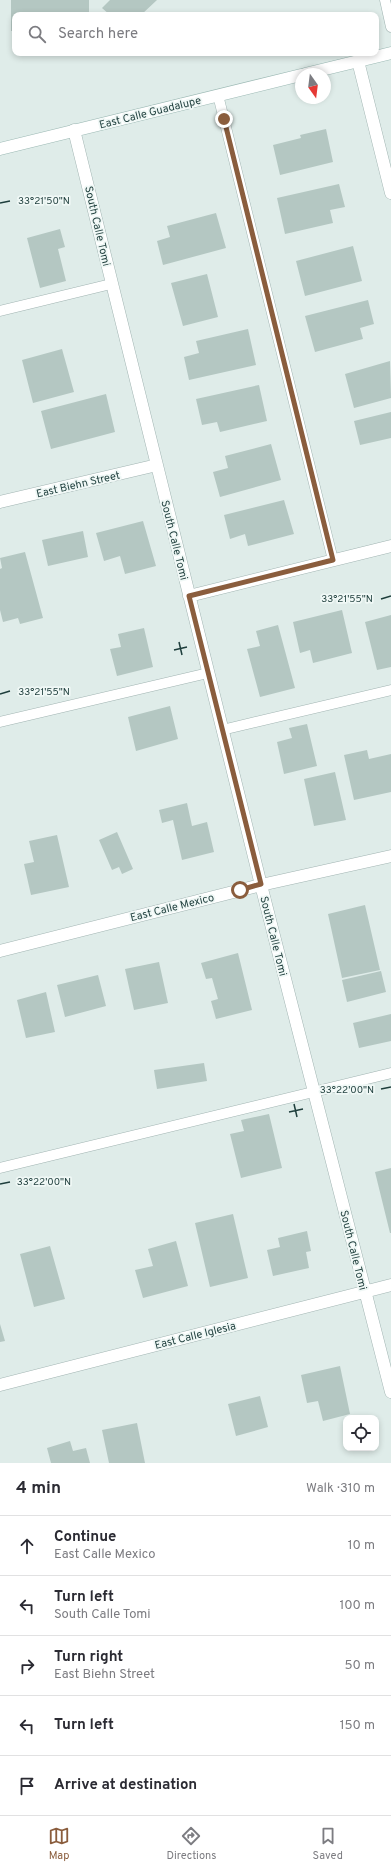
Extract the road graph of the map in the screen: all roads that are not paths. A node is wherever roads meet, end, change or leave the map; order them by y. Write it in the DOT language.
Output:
graph roads {
  1 [pos="385,0"];
  2 [pos="391,27"];
  3 [pos="391,53"];
  4 [pos="379,56"];
  5 [pos="379,56"];
  6 [pos="358,61"];
  7 [pos="329,68"];
  8 [pos="295,76"];
  9 [pos="218,95"];
  10 [pos="74,130"];
  11 [pos="0,149"];
  12 [pos="391,193"];
  13 [pos="111,284"];
  14 [pos="0,312"];
  15 [pos="157,465"];
  16 [pos="0,502"];
  17 [pos="391,546"];
  18 [pos="333,560"];
  19 [pos="189,596"];
  20 [pos="208,673"];
  21 [pos="391,690"];
  22 [pos="0,722"];
  23 [pos="222,730"];
  24 [pos="391,856"];
  25 [pos="261,884"];
  26 [pos="0,950"];
  27 [pos="391,1073"];
  28 [pos="314,1091"];
  29 [pos="0,1168"];
  30 [pos="391,1285"];
  31 [pos="365,1292"];
  32 [pos="0,1385"];
  33 [pos="391,1392"];
  1 -- 2 [label="lane"];
  3 -- 4 [label="street"];
  5 -- 6 [label="street"];
  6 -- 7 [label="street"];
  6 -- 12 [label="street"];
  8 -- 9 [label="street, East Calle Guadalupe"];
  9 -- 10 [label="street, East Calle Guadalupe"];
  9 -- 18 [label="lane"];
  10 -- 11 [label="street, East Calle Guadalupe"];
  10 -- 13 [label="street, South Calle Tomi"];
  13 -- 14 [label="lane"];
  13 -- 15 [label="street, South Calle Tomi"];
  15 -- 16 [label="street, East Biehn Street"];
  15 -- 19 [label="street, South Calle Tomi"];
  17 -- 18 [label="street"];
  18 -- 19 [label="street"];
  19 -- 20 [label="street, South Calle Tomi"];
  20 -- 22 [label="lane"];
  20 -- 23 [label="street, South Calle Tomi"];
  21 -- 23 [label="lane"];
  23 -- 25 [label="street, South Calle Tomi"];
  24 -- 25 [label="street, East Calle Mexico"];
  25 -- 26 [label="street, East Calle Mexico"];
  25 -- 28 [label="street, South Calle Tomi"];
  27 -- 28 [label="lane"];
  28 -- 29 [label="lane"];
  28 -- 31 [label="street, South Calle Tomi"];
  30 -- 31 [label="street, East Calle Iglesia"];
  31 -- 32 [label="street, East Calle Iglesia"];
  31 -- 33 [label="street, South Calle Tomi"];
}
